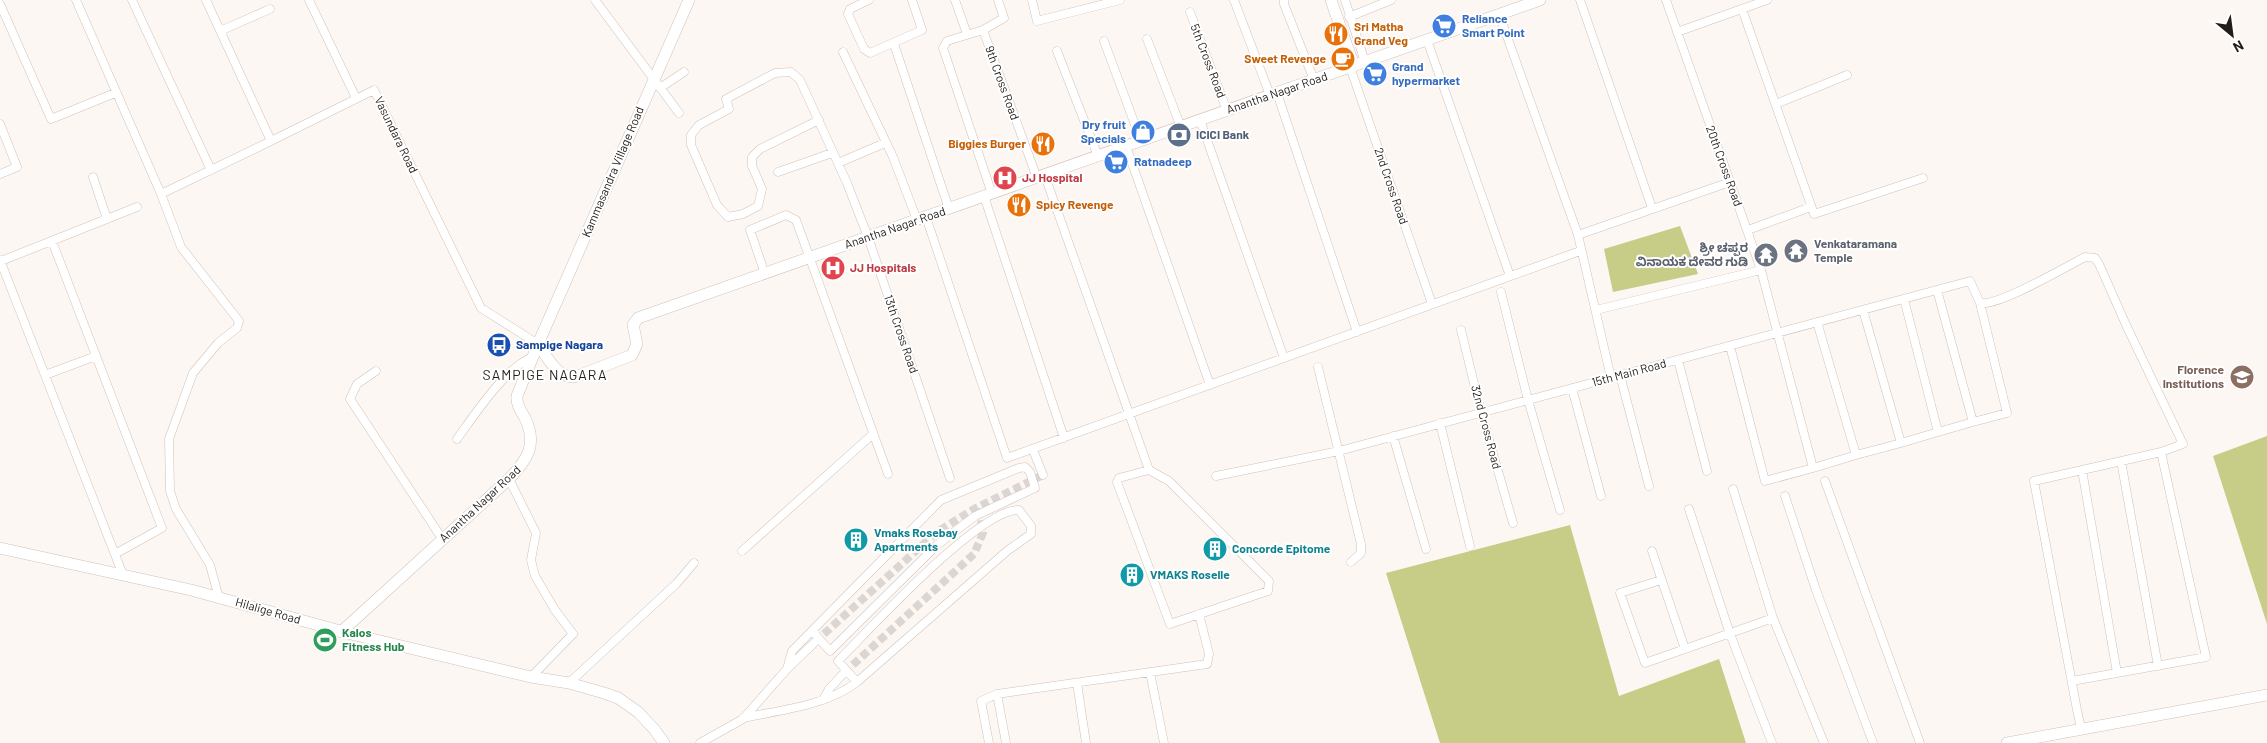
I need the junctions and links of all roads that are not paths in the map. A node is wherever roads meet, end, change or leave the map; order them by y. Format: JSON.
{"nodes":[{"id":1,"x":76,"y":0,"type":"edge"},
{"id":2,"x":132,"y":0,"type":"edge"},
{"id":3,"x":206,"y":0,"type":"edge"},
{"id":4,"x":309,"y":0,"type":"edge"},
{"id":5,"x":595,"y":0,"type":"edge"},
{"id":6,"x":689,"y":0,"type":"edge"},
{"id":7,"x":869,"y":0,"type":"edge"},
{"id":8,"x":912,"y":0,"type":"edge"},
{"id":9,"x":955,"y":0,"type":"edge"},
{"id":10,"x":998,"y":0,"type":"edge"},
{"id":11,"x":1032,"y":0,"type":"edge"},
{"id":12,"x":1120,"y":0,"type":"edge"},
{"id":13,"x":1234,"y":0,"type":"edge"},
{"id":14,"x":1344,"y":0,"type":"edge"},
{"id":15,"x":1391,"y":0,"type":"edge"},
{"id":16,"x":1540,"y":0,"type":"edge"},
{"id":17,"x":1580,"y":0,"type":"edge"},
{"id":18,"x":1666,"y":0,"type":"edge"},
{"id":19,"x":1767,"y":0,"type":"edge"},
{"id":20,"x":1334,"y":1,"type":"edge"},
{"id":21,"x":1284,"y":2,"type":"edge"},
{"id":22,"x":0,"y":4,"type":"edge"},
{"id":23,"x":270,"y":8,"type":"dead end"},
{"id":24,"x":1742,"y":9,"type":"junction"},
{"id":25,"x":1190,"y":12,"type":"dead end"},
{"id":26,"x":1499,"y":14,"type":"junction"},
{"id":27,"x":1349,"y":17,"type":"junction"},
{"id":28,"x":983,"y":30,"type":"junction"},
{"id":29,"x":220,"y":31,"type":"junction"},
{"id":30,"x":1677,"y":32,"type":"junction"},
{"id":31,"x":967,"y":34,"type":"junction"},
{"id":32,"x":1147,"y":39,"type":"dead end"},
{"id":33,"x":1426,"y":40,"type":"junction"},
{"id":34,"x":1104,"y":41,"type":"dead end"},
{"id":35,"x":894,"y":44,"type":"junction"},
{"id":36,"x":1057,"y":51,"type":"dead end"},
{"id":37,"x":843,"y":52,"type":"dead end"},
{"id":38,"x":1356,"y":65,"type":"junction"},
{"id":39,"x":684,"y":72,"type":"dead end"},
{"id":40,"x":1847,"y":75,"type":"dead end"},
{"id":41,"x":653,"y":78,"type":"junction"},
{"id":42,"x":1314,"y":80,"type":"junction"},
{"id":43,"x":660,"y":88,"type":"junction"},
{"id":44,"x":116,"y":93,"type":"junction"},
{"id":45,"x":1274,"y":94,"type":"junction"},
{"id":46,"x":356,"y":98,"type":"junction"},
{"id":47,"x":1776,"y":104,"type":"junction"},
{"id":48,"x":1227,"y":110,"type":"junction"},
{"id":49,"x":679,"y":113,"type":"dead end"},
{"id":50,"x":819,"y":120,"type":"junction"},
{"id":51,"x":1200,"y":120,"type":"junction"},
{"id":52,"x":0,"y":124,"type":"edge"},
{"id":53,"x":1181,"y":127,"type":"junction"},
{"id":54,"x":271,"y":141,"type":"junction"},
{"id":55,"x":1141,"y":141,"type":"junction"},
{"id":56,"x":886,"y":143,"type":"junction"},
{"id":57,"x":1126,"y":146,"type":"junction"},
{"id":58,"x":832,"y":153,"type":"junction"},
{"id":59,"x":1098,"y":156,"type":"junction"},
{"id":60,"x":838,"y":164,"type":"junction"},
{"id":61,"x":211,"y":170,"type":"junction"},
{"id":62,"x":778,"y":172,"type":"dead end"},
{"id":63,"x":0,"y":174,"type":"edge"},
{"id":64,"x":93,"y":177,"type":"dead end"},
{"id":65,"x":1041,"y":177,"type":"junction"},
{"id":66,"x":1923,"y":178,"type":"dead end"},
{"id":67,"x":1730,"y":182,"type":"junction"},
{"id":68,"x":161,"y":194,"type":"junction"},
{"id":69,"x":988,"y":195,"type":"junction"},
{"id":70,"x":136,"y":207,"type":"dead end"},
{"id":71,"x":1652,"y":208,"type":"junction"},
{"id":72,"x":1808,"y":208,"type":"dead end"},
{"id":73,"x":949,"y":209,"type":"junction"},
{"id":74,"x":107,"y":218,"type":"junction"},
{"id":75,"x":922,"y":218,"type":"junction"},
{"id":76,"x":1748,"y":230,"type":"junction"},
{"id":77,"x":1578,"y":235,"type":"junction"},
{"id":78,"x":868,"y":237,"type":"junction"},
{"id":79,"x":52,"y":241,"type":"junction"},
{"id":80,"x":1580,"y":251,"type":"junction"},
{"id":81,"x":809,"y":258,"type":"junction"},
{"id":82,"x":0,"y":261,"type":"edge"},
{"id":83,"x":1761,"y":270,"type":"junction"},
{"id":84,"x":765,"y":274,"type":"junction"},
{"id":85,"x":1510,"y":276,"type":"junction"},
{"id":86,"x":1937,"y":290,"type":"junction"},
{"id":87,"x":1501,"y":292,"type":"dead end"},
{"id":88,"x":1904,"y":299,"type":"junction"},
{"id":89,"x":1980,"y":303,"type":"junction"},
{"id":90,"x":1432,"y":304,"type":"junction"},
{"id":91,"x":1596,"y":310,"type":"junction"},
{"id":92,"x":1863,"y":310,"type":"junction"},
{"id":93,"x":1817,"y":322,"type":"junction"},
{"id":94,"x":1461,"y":330,"type":"dead end"},
{"id":95,"x":1357,"y":332,"type":"junction"},
{"id":96,"x":1778,"y":333,"type":"junction"},
{"id":97,"x":538,"y":344,"type":"junction"},
{"id":98,"x":1730,"y":346,"type":"junction"},
{"id":99,"x":96,"y":356,"type":"junction"},
{"id":100,"x":531,"y":358,"type":"junction"},
{"id":101,"x":1284,"y":358,"type":"junction"},
{"id":102,"x":1678,"y":360,"type":"junction"},
{"id":103,"x":1318,"y":367,"type":"dead end"},
{"id":104,"x":376,"y":371,"type":"dead end"},
{"id":105,"x":45,"y":375,"type":"junction"},
{"id":106,"x":1620,"y":375,"type":"junction"},
{"id":107,"x":1611,"y":378,"type":"junction"},
{"id":108,"x":1210,"y":385,"type":"junction"},
{"id":109,"x":1572,"y":388,"type":"junction"},
{"id":110,"x":1528,"y":400,"type":"junction"},
{"id":111,"x":1481,"y":412,"type":"junction"},
{"id":112,"x":1128,"y":414,"type":"junction"},
{"id":113,"x":1973,"y":422,"type":"junction"},
{"id":114,"x":1440,"y":423,"type":"junction"},
{"id":115,"x":1938,"y":432,"type":"junction"},
{"id":116,"x":873,"y":434,"type":"junction"},
{"id":117,"x":1394,"y":436,"type":"junction"},
{"id":118,"x":1064,"y":438,"type":"junction"},
{"id":119,"x":457,"y":439,"type":"dead end"},
{"id":120,"x":1901,"y":443,"type":"junction"},
{"id":121,"x":1033,"y":450,"type":"junction"},
{"id":122,"x":1339,"y":451,"type":"junction"},
{"id":123,"x":2161,"y":452,"type":"junction"},
{"id":124,"x":1856,"y":455,"type":"junction"},
{"id":125,"x":2121,"y":461,"type":"junction"},
{"id":126,"x":1813,"y":468,"type":"junction"},
{"id":127,"x":1148,"y":470,"type":"junction"},
{"id":128,"x":2082,"y":470,"type":"junction"},
{"id":129,"x":1707,"y":471,"type":"dead end"},
{"id":130,"x":888,"y":474,"type":"dead end"},
{"id":131,"x":1043,"y":475,"type":"dead end"},
{"id":132,"x":1216,"y":476,"type":"dead end"},
{"id":133,"x":950,"y":478,"type":"dead end"},
{"id":134,"x":509,"y":479,"type":"junction"},
{"id":135,"x":1825,"y":481,"type":"dead end"},
{"id":136,"x":1650,"y":486,"type":"dead end"},
{"id":137,"x":1733,"y":489,"type":"dead end"},
{"id":138,"x":1601,"y":496,"type":"dead end"},
{"id":139,"x":1785,"y":496,"type":"dead end"},
{"id":140,"x":993,"y":509,"type":"junction"},
{"id":141,"x":1688,"y":509,"type":"dead end"},
{"id":142,"x":1560,"y":510,"type":"dead end"},
{"id":143,"x":997,"y":518,"type":"junction"},
{"id":144,"x":1513,"y":522,"type":"dead end"},
{"id":145,"x":443,"y":540,"type":"junction"},
{"id":146,"x":1470,"y":546,"type":"dead end"},
{"id":147,"x":0,"y":548,"type":"edge"},
{"id":148,"x":1426,"y":548,"type":"dead end"},
{"id":149,"x":742,"y":551,"type":"dead end"},
{"id":150,"x":1652,"y":551,"type":"dead end"},
{"id":151,"x":115,"y":554,"type":"junction"},
{"id":152,"x":1351,"y":562,"type":"dead end"},
{"id":153,"x":694,"y":563,"type":"dead end"},
{"id":154,"x":123,"y":575,"type":"junction"},
{"id":155,"x":1661,"y":580,"type":"junction"},
{"id":156,"x":219,"y":598,"type":"junction"},
{"id":157,"x":1199,"y":614,"type":"junction"},
{"id":158,"x":1774,"y":618,"type":"junction"},
{"id":159,"x":812,"y":631,"type":"junction"},
{"id":160,"x":341,"y":632,"type":"junction"},
{"id":161,"x":1730,"y":634,"type":"junction"},
{"id":162,"x":814,"y":643,"type":"tunnel mouth"},
{"id":163,"x":1685,"y":649,"type":"junction"},
{"id":164,"x":2158,"y":666,"type":"junction"},
{"id":165,"x":787,"y":669,"type":"junction"},
{"id":166,"x":1150,"y":672,"type":"junction"},
{"id":167,"x":844,"y":673,"type":"tunnel mouth"},
{"id":168,"x":2117,"y":673,"type":"junction"},
{"id":169,"x":531,"y":678,"type":"junction"},
{"id":170,"x":2072,"y":681,"type":"junction"},
{"id":171,"x":857,"y":682,"type":"junction"},
{"id":172,"x":569,"y":683,"type":"junction"},
{"id":173,"x":1077,"y":683,"type":"junction"},
{"id":174,"x":997,"y":694,"type":"junction"},
{"id":175,"x":2267,"y":695,"type":"edge"},
{"id":176,"x":823,"y":700,"type":"junction"},
{"id":177,"x":743,"y":719,"type":"junction"},
{"id":178,"x":2081,"y":728,"type":"junction"},
{"id":179,"x":664,"y":743,"type":"edge"},
{"id":180,"x":700,"y":743,"type":"edge"},
{"id":181,"x":989,"y":743,"type":"edge"},
{"id":182,"x":1006,"y":743,"type":"edge"},
{"id":183,"x":1086,"y":743,"type":"edge"},
{"id":184,"x":1164,"y":743,"type":"edge"},
{"id":185,"x":1772,"y":743,"type":"edge"},
{"id":186,"x":1824,"y":743,"type":"edge"},
{"id":187,"x":1873,"y":743,"type":"edge"},
{"id":188,"x":1920,"y":743,"type":"edge"},
{"id":189,"x":2007,"y":743,"type":"edge"}],
"edges":[{"from":1,"to":44,"type":"street"},
{"from":2,"to":61,"type":"street"},
{"from":3,"to":29,"type":"street"},
{"from":4,"to":46,"type":"street"},
{"from":5,"to":41,"type":"street"},
{"from":6,"to":41,"type":"street","name":"Kammasandra Village Road"},
{"from":7,"to":35,"type":"street"},
{"from":8,"to":35,"type":"street"},
{"from":9,"to":31,"type":"street"},
{"from":10,"to":28,"type":"street","name":"9th Cross Road"},
{"from":11,"to":12,"type":"street"},
{"from":13,"to":45,"type":"street"},
{"from":14,"to":27,"type":"street","name":"2nd Cross Road"},
{"from":15,"to":27,"type":"street"},
{"from":16,"to":26,"type":"street","name":"Anantha Nagar Road"},
{"from":17,"to":71,"type":"street"},
{"from":18,"to":30,"type":"street","name":"20th Cross Road"},
{"from":19,"to":24,"type":"street"},
{"from":20,"to":38,"type":"street"},
{"from":21,"to":42,"type":"street"},
{"from":22,"to":44,"type":"street"},
{"from":23,"to":29,"type":"street"},
{"from":24,"to":30,"type":"street"},
{"from":24,"to":47,"type":"street"},
{"from":25,"to":48,"type":"street","name":"5th Cross Road"},
{"from":26,"to":33,"type":"street","name":"Anantha Nagar Road"},
{"from":26,"to":77,"type":"street"},
{"from":27,"to":38,"type":"street","name":"2nd Cross Road"},
{"from":28,"to":31,"type":"street"},
{"from":28,"to":65,"type":"street","name":"9th Cross Road"},
{"from":29,"to":54,"type":"street"},
{"from":30,"to":67,"type":"street","name":"20th Cross Road"},
{"from":31,"to":69,"type":"street"},
{"from":32,"to":53,"type":"street"},
{"from":33,"to":38,"type":"street","name":"Anantha Nagar Road"},
{"from":33,"to":85,"type":"street"},
{"from":34,"to":55,"type":"street"},
{"from":35,"to":73,"type":"street"},
{"from":36,"to":59,"type":"street"},
{"from":37,"to":56,"type":"street"},
{"from":38,"to":42,"type":"street","name":"Anantha Nagar Road"},
{"from":38,"to":90,"type":"street","name":"2nd Cross Road"},
{"from":39,"to":43,"type":"street"},
{"from":40,"to":47,"type":"street"},
{"from":41,"to":43,"type":"street"},
{"from":41,"to":97,"type":"street","name":"Kammasandra Village Road"},
{"from":42,"to":45,"type":"street","name":"Anantha Nagar Road"},
{"from":43,"to":49,"type":"street"},
{"from":44,"to":68,"type":"street"},
{"from":45,"to":48,"type":"street","name":"Anantha Nagar Road"},
{"from":45,"to":95,"type":"street"},
{"from":46,"to":54,"type":"street","name":"Vasundara Road"},
{"from":46,"to":97,"type":"street","name":"Vasundara Road"},
{"from":47,"to":66,"type":"street"},
{"from":48,"to":51,"type":"street","name":"Anantha Nagar Road"},
{"from":50,"to":50,"type":"street","name":"13th Cross Road"},
{"from":50,"to":58,"type":"street","name":"13th Cross Road"},
{"from":51,"to":53,"type":"street","name":"Anantha Nagar Road"},
{"from":51,"to":101,"type":"street"},
{"from":52,"to":63,"type":"street"},
{"from":53,"to":55,"type":"street","name":"Anantha Nagar Road"},
{"from":54,"to":61,"type":"street","name":"Vasundara Road"},
{"from":55,"to":57,"type":"street","name":"Anantha Nagar Road"},
{"from":56,"to":60,"type":"street"},
{"from":56,"to":75,"type":"street"},
{"from":57,"to":59,"type":"street","name":"Anantha Nagar Road"},
{"from":57,"to":108,"type":"street"},
{"from":58,"to":60,"type":"street","name":"13th Cross Road"},
{"from":58,"to":62,"type":"street"},
{"from":59,"to":65,"type":"street","name":"Anantha Nagar Road"},
{"from":60,"to":78,"type":"street","name":"13th Cross Road"},
{"from":61,"to":68,"type":"street","name":"Vasundara Road"},
{"from":64,"to":74,"type":"street"},
{"from":65,"to":69,"type":"street","name":"Anantha Nagar Road"},
{"from":65,"to":112,"type":"street","name":"9th Cross Road"},
{"from":67,"to":71,"type":"street"},
{"from":67,"to":76,"type":"street","name":"20th Cross Road"},
{"from":68,"to":156,"type":"street"},
{"from":69,"to":73,"type":"street","name":"Anantha Nagar Road"},
{"from":69,"to":118,"type":"street"},
{"from":70,"to":74,"type":"street"},
{"from":71,"to":77,"type":"street"},
{"from":72,"to":76,"type":"street"},
{"from":73,"to":75,"type":"street","name":"Anantha Nagar Road"},
{"from":74,"to":79,"type":"street"},
{"from":75,"to":78,"type":"street","name":"Anantha Nagar Road"},
{"from":75,"to":121,"type":"street"},
{"from":76,"to":83,"type":"street","name":"20th Cross Road"},
{"from":77,"to":80,"type":"street"},
{"from":78,"to":81,"type":"street","name":"Anantha Nagar Road"},
{"from":78,"to":133,"type":"street","name":"13th Cross Road"},
{"from":79,"to":82,"type":"street"},
{"from":79,"to":99,"type":"street"},
{"from":80,"to":85,"type":"street"},
{"from":80,"to":91,"type":"street"},
{"from":81,"to":84,"type":"street","name":"Anantha Nagar Road"},
{"from":81,"to":84,"type":"street"},
{"from":81,"to":116,"type":"street"},
{"from":82,"to":105,"type":"street"},
{"from":83,"to":91,"type":"street"},
{"from":83,"to":96,"type":"street","name":"20th Cross Road"},
{"from":84,"to":97,"type":"street","name":"Anantha Nagar Road"},
{"from":85,"to":90,"type":"street"},
{"from":86,"to":88,"type":"street","name":"15th Main Road"},
{"from":86,"to":89,"type":"street","name":"15th Main Road"},
{"from":86,"to":113,"type":"street"},
{"from":87,"to":110,"type":"street"},
{"from":88,"to":92,"type":"street","name":"15th Main Road"},
{"from":88,"to":115,"type":"street"},
{"from":89,"to":113,"type":"street"},
{"from":89,"to":123,"type":"street"},
{"from":90,"to":95,"type":"street"},
{"from":91,"to":107,"type":"street"},
{"from":92,"to":93,"type":"street","name":"15th Main Road"},
{"from":92,"to":120,"type":"street"},
{"from":93,"to":96,"type":"street","name":"15th Main Road"},
{"from":93,"to":124,"type":"street"},
{"from":94,"to":111,"type":"street","name":"32nd Cross Road"},
{"from":95,"to":101,"type":"street"},
{"from":96,"to":98,"type":"street","name":"15th Main Road"},
{"from":96,"to":126,"type":"street","name":"20th Cross Road"},
{"from":97,"to":100,"type":"street","name":"Anantha Nagar Road"},
{"from":98,"to":102,"type":"street","name":"15th Main Road"},
{"from":98,"to":126,"type":"street"},
{"from":99,"to":105,"type":"street"},
{"from":99,"to":151,"type":"street"},
{"from":100,"to":119,"type":"street"},
{"from":100,"to":134,"type":"street","name":"Anantha Nagar Road"},
{"from":101,"to":108,"type":"street"},
{"from":102,"to":106,"type":"street","name":"15th Main Road"},
{"from":102,"to":129,"type":"street"},
{"from":103,"to":122,"type":"street"},
{"from":104,"to":145,"type":"street"},
{"from":105,"to":151,"type":"street"},
{"from":106,"to":107,"type":"street","name":"15th Main Road"},
{"from":106,"to":136,"type":"street"},
{"from":107,"to":109,"type":"street","name":"15th Main Road"},
{"from":108,"to":112,"type":"street"},
{"from":109,"to":110,"type":"street","name":"15th Main Road"},
{"from":109,"to":138,"type":"street"},
{"from":110,"to":111,"type":"street","name":"15th Main Road"},
{"from":110,"to":142,"type":"street"},
{"from":111,"to":114,"type":"street","name":"15th Main Road"},
{"from":111,"to":144,"type":"street","name":"32nd Cross Road"},
{"from":112,"to":118,"type":"street"},
{"from":112,"to":127,"type":"street","name":"9th Cross Road"},
{"from":113,"to":115,"type":"street"},
{"from":114,"to":117,"type":"street","name":"15th Main Road"},
{"from":114,"to":146,"type":"street"},
{"from":115,"to":120,"type":"street"},
{"from":116,"to":130,"type":"street"},
{"from":116,"to":149,"type":"street"},
{"from":117,"to":122,"type":"street","name":"15th Main Road"},
{"from":117,"to":148,"type":"street"},
{"from":118,"to":121,"type":"street"},
{"from":120,"to":124,"type":"street"},
{"from":121,"to":131,"type":"street"},
{"from":122,"to":132,"type":"street","name":"15th Main Road"},
{"from":122,"to":152,"type":"street"},
{"from":123,"to":125,"type":"street"},
{"from":123,"to":164,"type":"street"},
{"from":124,"to":126,"type":"street"},
{"from":125,"to":128,"type":"street"},
{"from":125,"to":164,"type":"street"},
{"from":127,"to":157,"type":"street"},
{"from":127,"to":157,"type":"street"},
{"from":128,"to":168,"type":"street"},
{"from":128,"to":170,"type":"street"},
{"from":134,"to":145,"type":"street","name":"Anantha Nagar Road"},
{"from":134,"to":169,"type":"street"},
{"from":135,"to":188,"type":"street"},
{"from":137,"to":158,"type":"street"},
{"from":139,"to":187,"type":"street"},
{"from":140,"to":143,"type":"street"},
{"from":140,"to":159,"type":"street"},
{"from":140,"to":159,"type":"street"},
{"from":141,"to":161,"type":"street"},
{"from":143,"to":171,"type":"street"},
{"from":143,"to":171,"type":"street"},
{"from":145,"to":160,"type":"street","name":"Anantha Nagar Road"},
{"from":147,"to":154,"type":"street","name":"Hilalige Road"},
{"from":150,"to":155,"type":"street"},
{"from":151,"to":154,"type":"street"},
{"from":153,"to":172,"type":"street"},
{"from":154,"to":156,"type":"street","name":"Hilalige Road"},
{"from":155,"to":163,"type":"street"},
{"from":155,"to":163,"type":"street"},
{"from":156,"to":160,"type":"street","name":"Hilalige Road"},
{"from":157,"to":166,"type":"street"},
{"from":158,"to":161,"type":"street"},
{"from":158,"to":186,"type":"street"},
{"from":159,"to":165,"type":"street"},
{"from":160,"to":169,"type":"street","name":"Hilalige Road"},
{"from":161,"to":163,"type":"street"},
{"from":161,"to":185,"type":"street"},
{"from":162,"to":165,"type":"street"},
{"from":164,"to":168,"type":"street"},
{"from":165,"to":177,"type":"street"},
{"from":166,"to":173,"type":"street"},
{"from":166,"to":184,"type":"street"},
{"from":167,"to":176,"type":"street"},
{"from":168,"to":170,"type":"street"},
{"from":169,"to":172,"type":"street","name":"Hilalige Road"},
{"from":170,"to":178,"type":"street"},
{"from":171,"to":176,"type":"street"},
{"from":172,"to":179,"type":"street","name":"Hilalige Road"},
{"from":173,"to":174,"type":"street"},
{"from":173,"to":183,"type":"street"},
{"from":174,"to":181,"type":"street"},
{"from":174,"to":182,"type":"street"},
{"from":175,"to":178,"type":"street"},
{"from":176,"to":177,"type":"street"},
{"from":177,"to":180,"type":"street"},
{"from":178,"to":189,"type":"street"}]}
